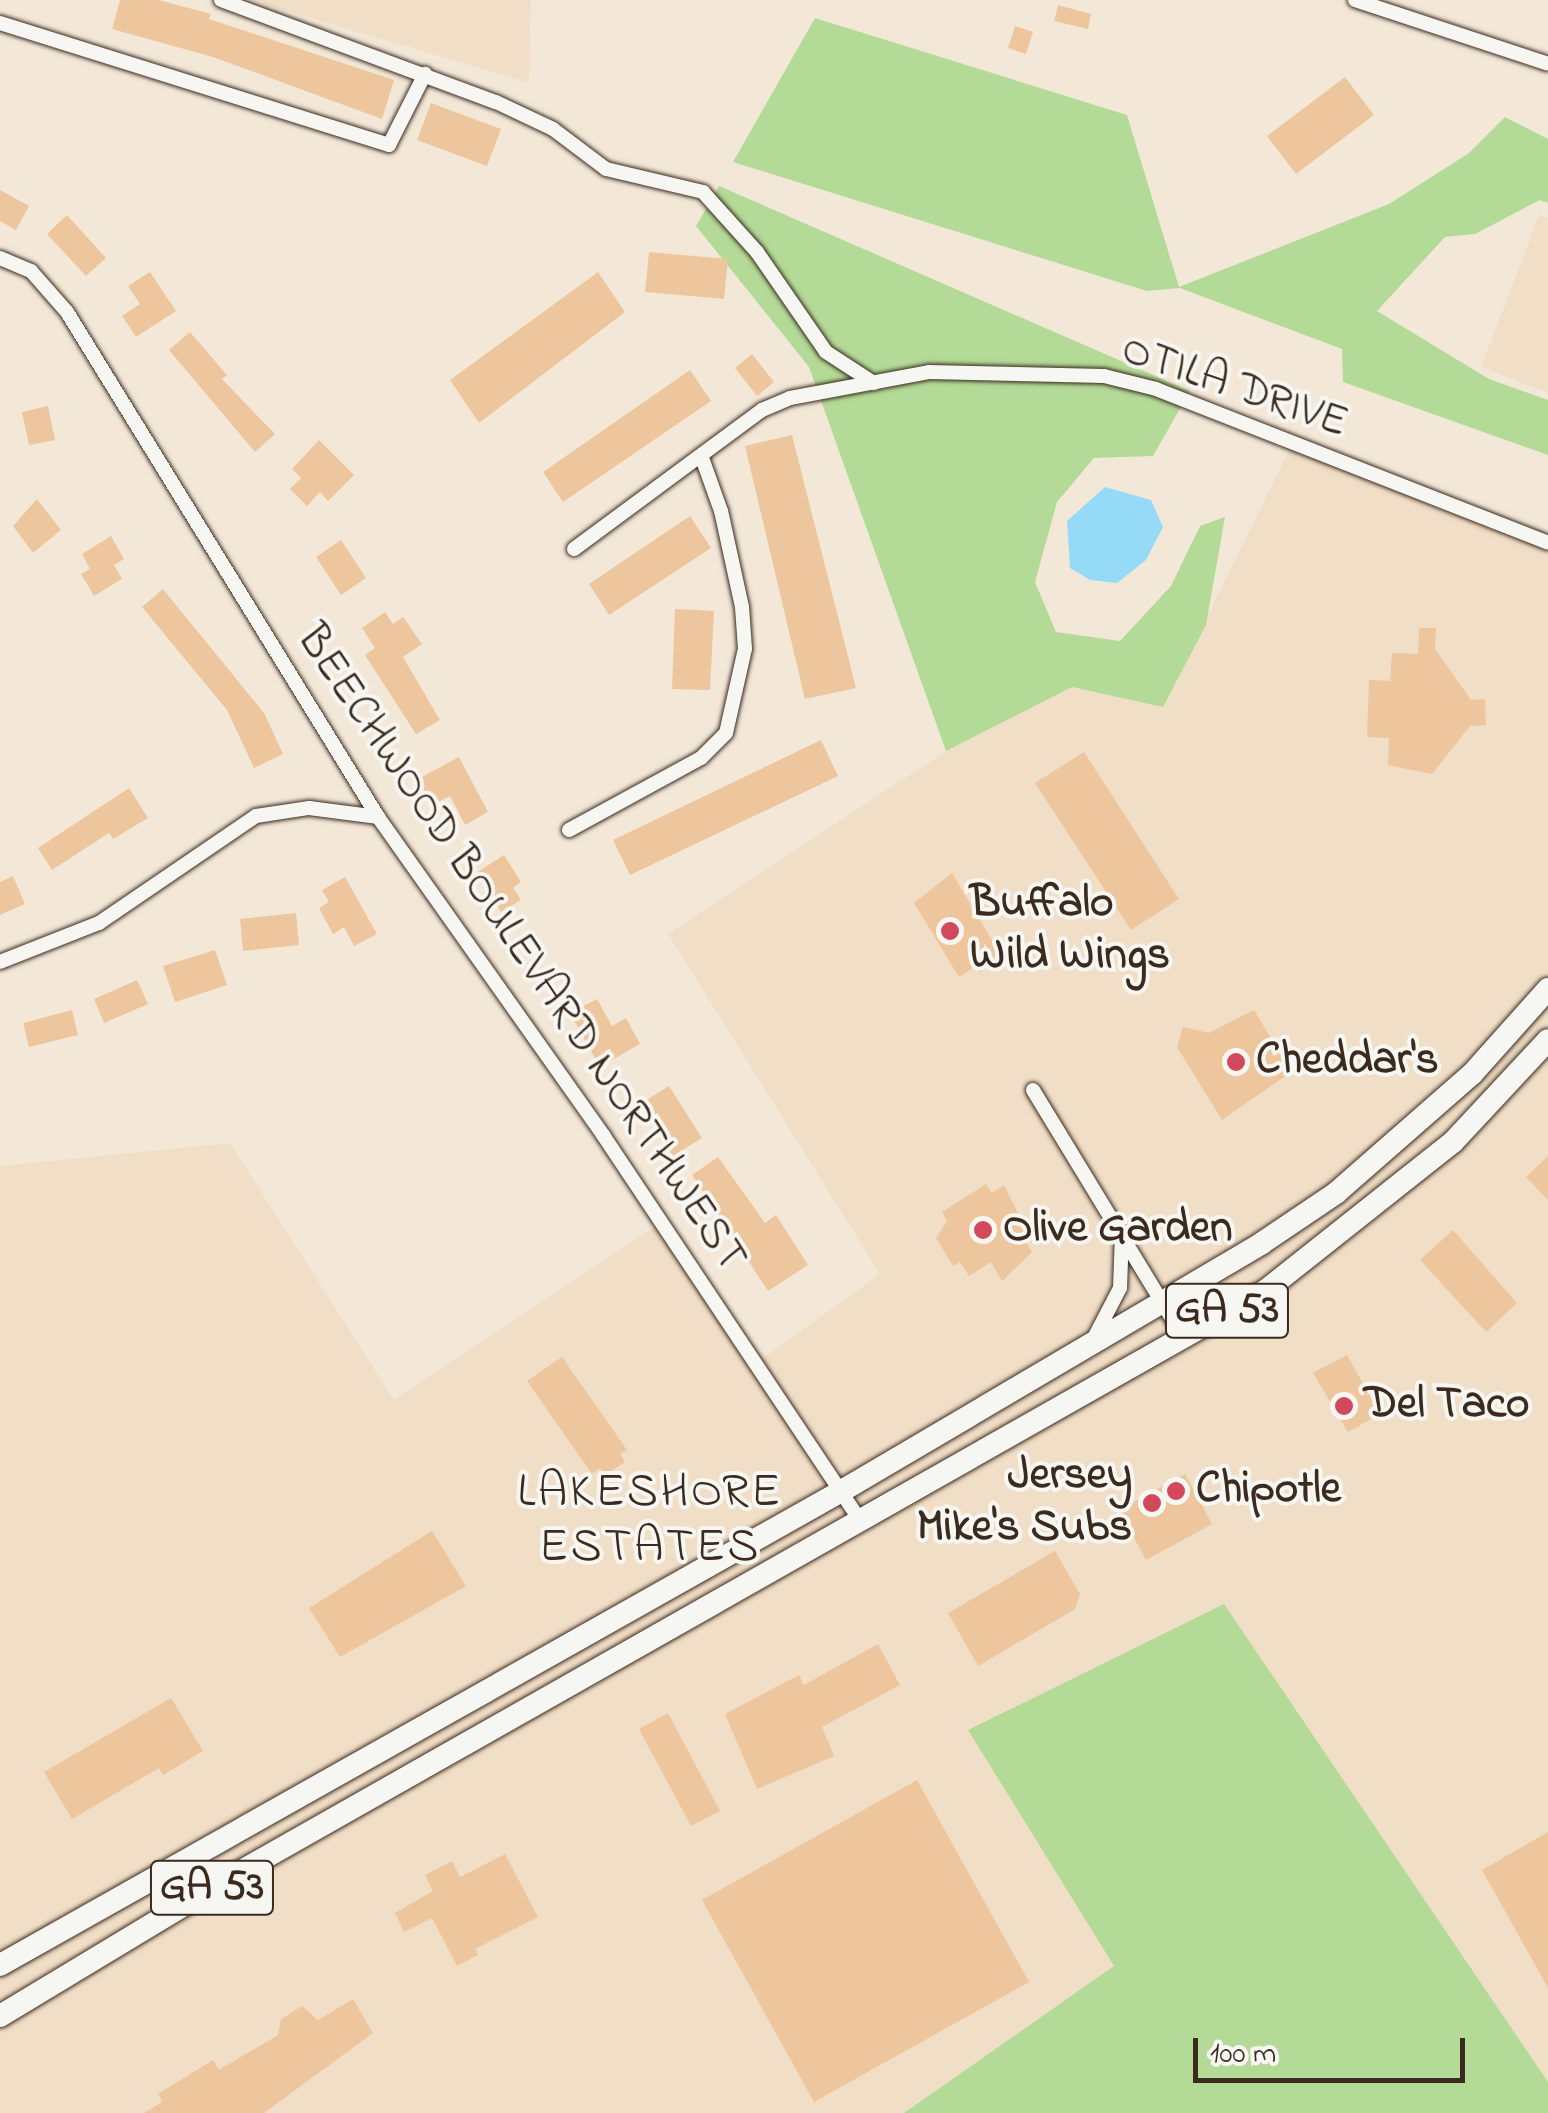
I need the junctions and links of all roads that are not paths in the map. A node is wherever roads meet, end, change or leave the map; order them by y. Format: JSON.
{"nodes":[{"id":1,"x":220,"y":0,"type":"edge"},
{"id":2,"x":1355,"y":0,"type":"edge"},
{"id":3,"x":0,"y":23,"type":"edge"},
{"id":4,"x":1548,"y":64,"type":"edge"},
{"id":5,"x":425,"y":74,"type":"junction"},
{"id":6,"x":0,"y":258,"type":"edge"},
{"id":7,"x":874,"y":384,"type":"junction"},
{"id":8,"x":700,"y":455,"type":"junction"},
{"id":9,"x":1548,"y":543,"type":"edge"},
{"id":10,"x":574,"y":548,"type":"dead end"},
{"id":11,"x":378,"y":818,"type":"junction"},
{"id":12,"x":569,"y":830,"type":"dead end"},
{"id":13,"x":0,"y":962,"type":"edge"},
{"id":14,"x":1548,"y":989,"type":"edge"},
{"id":15,"x":1548,"y":1040,"type":"edge"},
{"id":16,"x":1033,"y":1090,"type":"dead end"},
{"id":17,"x":1122,"y":1232,"type":"junction"},
{"id":18,"x":1165,"y":1300,"type":"junction"},
{"id":19,"x":1182,"y":1335,"type":"junction"},
{"id":20,"x":1088,"y":1348,"type":"junction"},
{"id":21,"x":845,"y":1489,"type":"junction"},
{"id":22,"x":859,"y":1519,"type":"junction"},
{"id":23,"x":513,"y":1676,"type":"junction"},
{"id":24,"x":533,"y":1708,"type":"junction"},
{"id":25,"x":0,"y":1966,"type":"edge"},
{"id":26,"x":0,"y":2016,"type":"edge"}],
"edges":[{"from":1,"to":5,"type":"street"},
{"from":2,"to":4,"type":"street"},
{"from":3,"to":5,"type":"street"},
{"from":5,"to":7,"type":"street"},
{"from":6,"to":11,"type":"street","name":"BEECHWOOD BOULEVARD NORTHWEST"},
{"from":7,"to":8,"type":"street","name":"OTILA DRIVE"},
{"from":7,"to":9,"type":"street","name":"OTILA DRIVE"},
{"from":8,"to":10,"type":"street","name":"OTILA DRIVE"},
{"from":8,"to":12,"type":"street"},
{"from":11,"to":13,"type":"street"},
{"from":11,"to":21,"type":"street","name":"BEECHWOOD BOULEVARD NORTHWEST"},
{"from":14,"to":18,"type":"main road","number":"GA 53"},
{"from":15,"to":19,"type":"main road","number":"GA 53"},
{"from":16,"to":17,"type":"street"},
{"from":17,"to":18,"type":"street"},
{"from":17,"to":20,"type":"street"},
{"from":18,"to":19,"type":"street"},
{"from":18,"to":20,"type":"main road","number":"GA 53"},
{"from":19,"to":22,"type":"main road","number":"GA 53"},
{"from":20,"to":21,"type":"main road","number":"GA 53"},
{"from":21,"to":22,"type":"street","name":"BEECHWOOD BOULEVARD NORTHWEST"},
{"from":21,"to":23,"type":"main road","number":"GA 53"},
{"from":22,"to":24,"type":"main road","number":"GA 53"},
{"from":23,"to":24,"type":"main road"},
{"from":23,"to":25,"type":"main road","number":"GA 53"},
{"from":24,"to":26,"type":"main road","number":"GA 53"}]}
